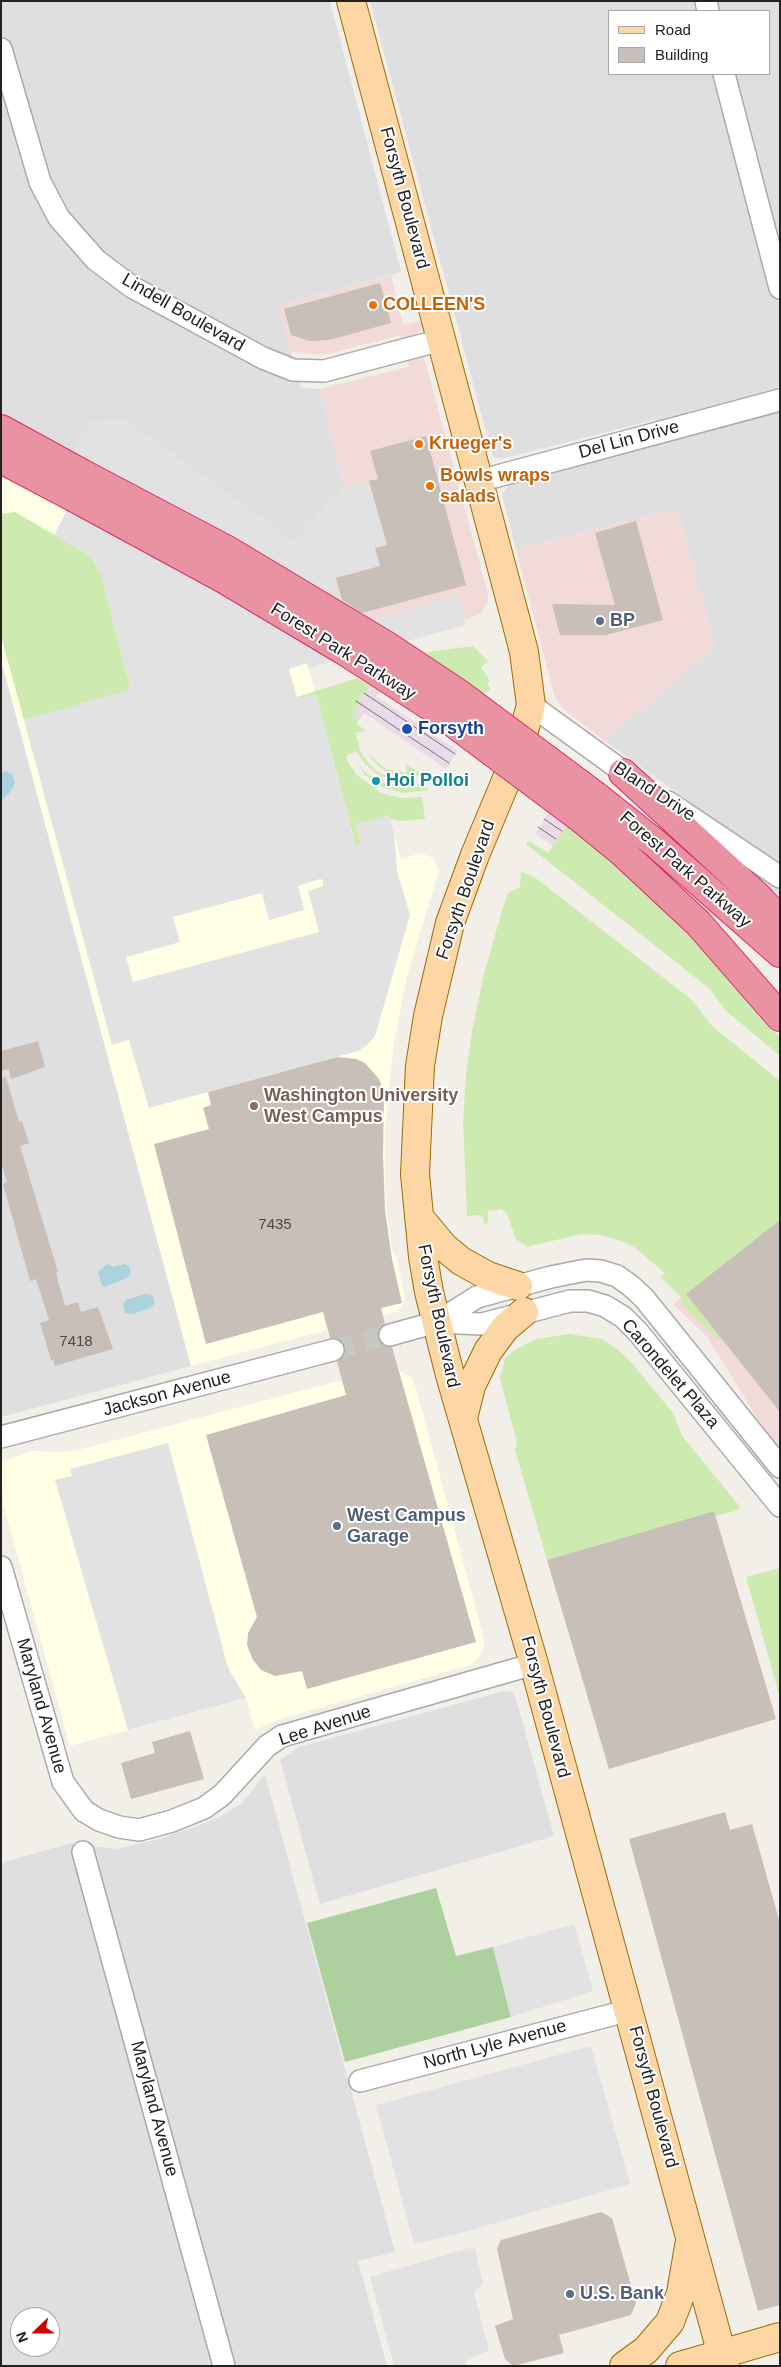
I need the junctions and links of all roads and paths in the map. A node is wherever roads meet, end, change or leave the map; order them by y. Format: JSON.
{"nodes":[{"id":1,"x":351,"y":1,"type":"edge"},
{"id":2,"x":1,"y":50,"type":"edge"},
{"id":3,"x":724,"y":75,"type":"edge"},
{"id":4,"x":780,"y":288,"type":"edge"},
{"id":5,"x":441,"y":340,"type":"junction"},
{"id":6,"x":780,"y":400,"type":"edge"},
{"id":7,"x":1,"y":429,"type":"edge"},
{"id":8,"x":1,"y":459,"type":"edge"},
{"id":9,"x":479,"y":480,"type":"junction"},
{"id":10,"x":79,"y":486,"type":"junction"},
{"id":11,"x":531,"y":705,"type":"junction"},
{"id":12,"x":623,"y":773,"type":"junction"},
{"id":13,"x":780,"y":877,"type":"edge"},
{"id":14,"x":780,"y":920,"type":"edge"},
{"id":15,"x":780,"y":953,"type":"edge"},
{"id":16,"x":780,"y":1017,"type":"edge"},
{"id":17,"x":419,"y":1217,"type":"junction"},
{"id":18,"x":518,"y":1286,"type":"junction"},
{"id":19,"x":524,"y":1312,"type":"junction"},
{"id":20,"x":436,"y":1322,"type":"junction"},
{"id":21,"x":390,"y":1335,"type":"tunnel mouth"},
{"id":22,"x":333,"y":1350,"type":"tunnel mouth"},
{"id":23,"x":463,"y":1420,"type":"junction"},
{"id":24,"x":1,"y":1437,"type":"edge"},
{"id":25,"x":780,"y":1467,"type":"edge"},
{"id":26,"x":780,"y":1506,"type":"edge"},
{"id":27,"x":1,"y":1567,"type":"edge"},
{"id":28,"x":534,"y":1664,"type":"junction"},
{"id":29,"x":84,"y":1811,"type":"joint"},
{"id":30,"x":83,"y":1852,"type":"dead end"},
{"id":31,"x":630,"y":2010,"type":"junction"},
{"id":32,"x":360,"y":2081,"type":"dead end"},
{"id":33,"x":690,"y":2238,"type":"junction"},
{"id":34,"x":780,"y":2337,"type":"edge"},
{"id":35,"x":724,"y":2360,"type":"edge"},
{"id":36,"x":224,"y":2366,"type":"edge"},
{"id":37,"x":624,"y":2366,"type":"edge"},
{"id":38,"x":680,"y":2366,"type":"edge"}],
"edges":[{"from":1,"to":5,"type":"main road","name":"Forsyth Boulevard"},
{"from":2,"to":5,"type":"street","name":"Lindell Boulevard"},
{"from":3,"to":4,"type":"street"},
{"from":5,"to":9,"type":"main road","name":"Forsyth Boulevard"},
{"from":6,"to":9,"type":"street","name":"Del Lin Drive"},
{"from":7,"to":10,"type":"highway","name":"Forest Park Parkway"},
{"from":8,"to":10,"type":"highway","name":"Forest Park Parkway"},
{"from":9,"to":11,"type":"main road","name":"Forsyth Boulevard"},
{"from":10,"to":15,"type":"highway","name":"Forest Park Parkway","bridge":true},
{"from":10,"to":16,"type":"highway","name":"Forest Park Parkway","bridge":true},
{"from":11,"to":12,"type":"street","name":"Bland Drive"},
{"from":11,"to":17,"type":"main road","name":"Forsyth Boulevard"},
{"from":12,"to":13,"type":"street","name":"Bland Drive"},
{"from":12,"to":14,"type":"highway"},
{"from":17,"to":18,"type":"main road"},
{"from":17,"to":20,"type":"main road","name":"Forsyth Boulevard"},
{"from":18,"to":20,"type":"street","name":"Carondelet Plaza"},
{"from":18,"to":25,"type":"street","name":"Carondelet Plaza"},
{"from":19,"to":20,"type":"street","name":"Carondelet Plaza"},
{"from":19,"to":23,"type":"main road"},
{"from":19,"to":26,"type":"street","name":"Carondelet Plaza"},
{"from":20,"to":21,"type":"street"},
{"from":20,"to":23,"type":"main road","name":"Forsyth Boulevard"},
{"from":22,"to":24,"type":"street","name":"Jackson Avenue"},
{"from":23,"to":28,"type":"main road","name":"Forsyth Boulevard"},
{"from":27,"to":29,"type":"street","name":"Maryland Avenue"},
{"from":28,"to":29,"type":"street","name":"Lee Avenue"},
{"from":28,"to":31,"type":"main road","name":"Forsyth Boulevard"},
{"from":30,"to":36,"type":"street","name":"Maryland Avenue"},
{"from":31,"to":32,"type":"street","name":"North Lyle Avenue"},
{"from":31,"to":33,"type":"main road","name":"Forsyth Boulevard"},
{"from":33,"to":35,"type":"main road","name":"Forsyth Boulevard"},
{"from":33,"to":37,"type":"main road"},
{"from":34,"to":35,"type":"main road"},
{"from":35,"to":38,"type":"main road"}]}
